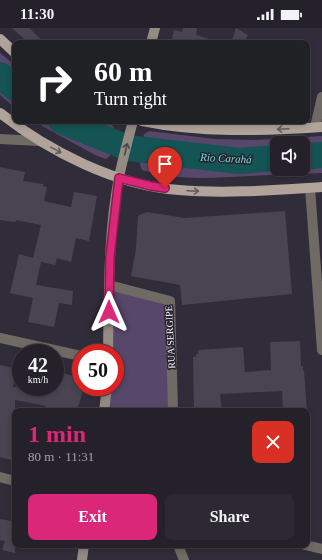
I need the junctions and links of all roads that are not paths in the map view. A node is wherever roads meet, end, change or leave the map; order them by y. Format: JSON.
{"nodes":[{"id":1,"x":155,"y":28,"type":"edge"},
{"id":2,"x":0,"y":39,"type":"edge"},
{"id":3,"x":152,"y":40,"type":"edge"},
{"id":4,"x":12,"y":50,"type":"edge"},
{"id":5,"x":322,"y":97,"type":"edge"},
{"id":6,"x":0,"y":113,"type":"edge"},
{"id":7,"x":12,"y":121,"type":"edge"},
{"id":8,"x":16,"y":124,"type":"edge"},
{"id":9,"x":132,"y":124,"type":"edge"},
{"id":10,"x":158,"y":124,"type":"edge"},
{"id":11,"x":318,"y":127,"type":"edge"},
{"id":12,"x":0,"y":139,"type":"edge"},
{"id":13,"x":39,"y":140,"type":"junction"},
{"id":14,"x":119,"y":178,"type":"junction"},
{"id":15,"x":322,"y":187,"type":"edge"},
{"id":16,"x":310,"y":188,"type":"junction"},
{"id":17,"x":109,"y":285,"type":"junction"},
{"id":18,"x":0,"y":338,"type":"edge"},
{"id":19,"x":108,"y":344,"type":"edge"},
{"id":20,"x":322,"y":350,"type":"edge"},
{"id":21,"x":72,"y":354,"type":"edge"},
{"id":22,"x":106,"y":396,"type":"edge"},
{"id":23,"x":104,"y":408,"type":"edge"},
{"id":24,"x":173,"y":408,"type":"edge"},
{"id":25,"x":0,"y":477,"type":"edge"},
{"id":26,"x":12,"y":479,"type":"edge"},
{"id":27,"x":310,"y":546,"type":"edge"},
{"id":28,"x":84,"y":548,"type":"edge"},
{"id":29,"x":179,"y":548,"type":"edge"},
{"id":30,"x":322,"y":549,"type":"edge"},
{"id":31,"x":82,"y":560,"type":"edge"},
{"id":32,"x":184,"y":560,"type":"edge"}],
"edges":[{"from":1,"to":3,"type":"main road"},
{"from":2,"to":4,"type":"main road"},
{"from":5,"to":11,"type":"street"},
{"from":6,"to":7,"type":"main road"},
{"from":8,"to":13,"type":"main road"},
{"from":14,"to":9,"type":"main road","one_way":true},
{"from":11,"to":10,"type":"main road","one_way":true},
{"from":12,"to":13,"type":"street"},
{"from":13,"to":14,"type":"main road","one_way":true},
{"from":14,"to":16,"type":"main road","one_way":true},
{"from":14,"to":17,"type":"main road"},
{"from":15,"to":16,"type":"main road"},
{"from":16,"to":20,"type":"street"},
{"from":17,"to":19,"type":"main road"},
{"from":17,"to":24,"type":"street","name":"RUA SERGIPE"},
{"from":18,"to":21,"type":"street"},
{"from":22,"to":23,"type":"main road"},
{"from":25,"to":26,"type":"street"},
{"from":27,"to":30,"type":"street"},
{"from":28,"to":31,"type":"main road"},
{"from":29,"to":32,"type":"street"}]}
